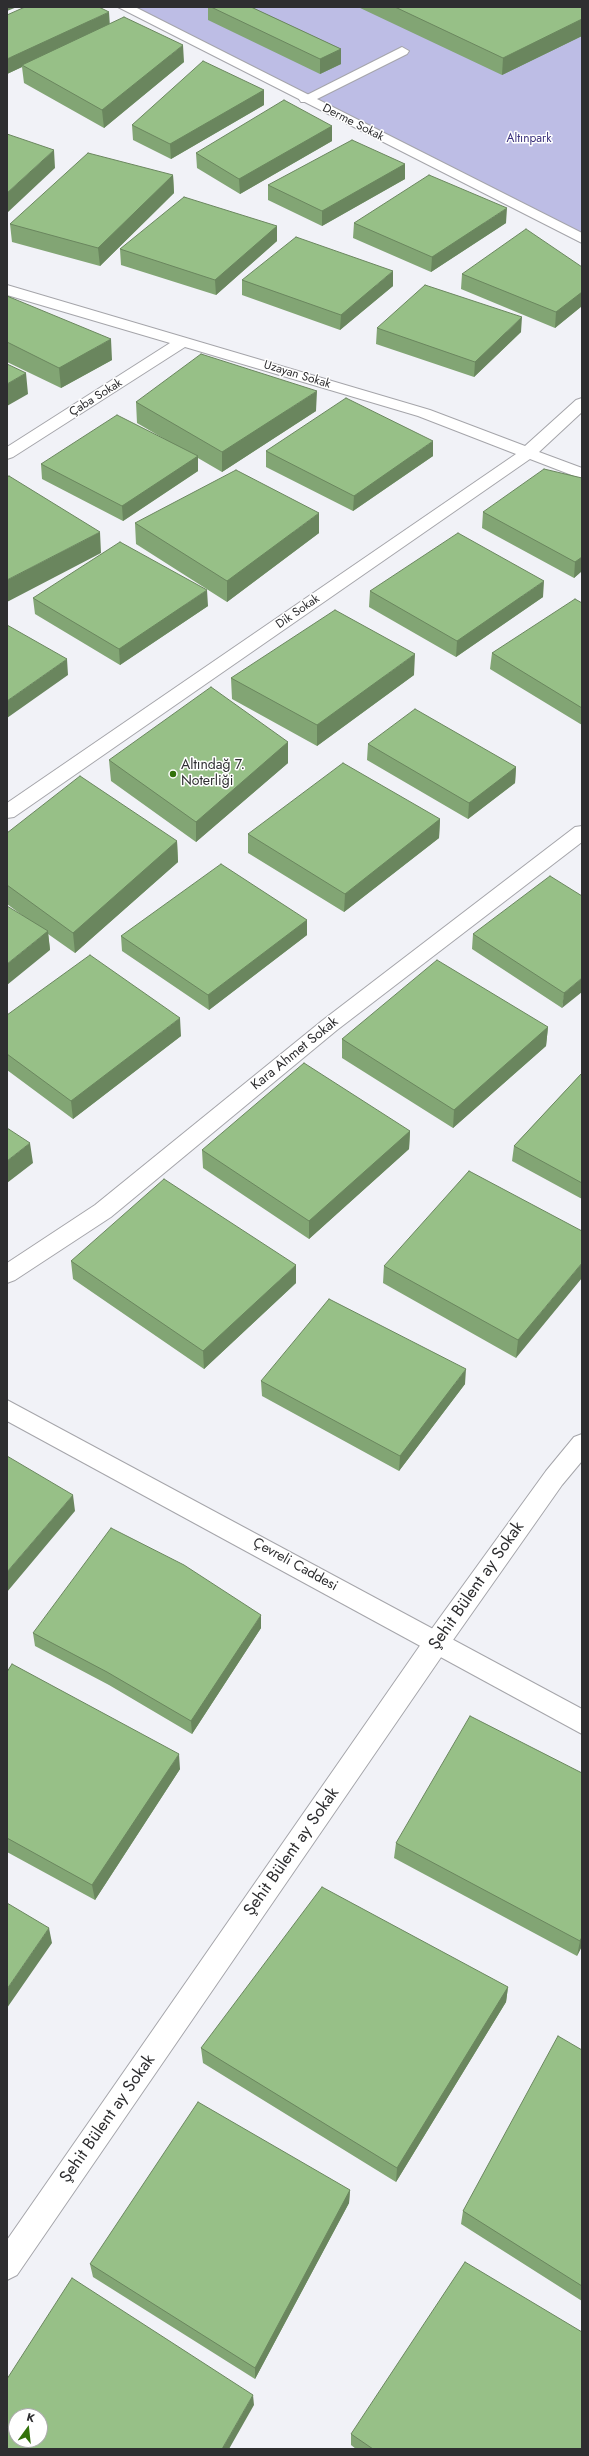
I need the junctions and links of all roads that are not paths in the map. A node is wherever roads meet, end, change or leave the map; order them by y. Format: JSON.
{"nodes":[{"id":1,"x":125,"y":7,"type":"edge"},
{"id":2,"x":402,"y":51,"type":"dead end"},
{"id":3,"x":306,"y":99,"type":"junction"},
{"id":4,"x":582,"y":239,"type":"edge"},
{"id":5,"x":7,"y":290,"type":"edge"},
{"id":6,"x":184,"y":341,"type":"junction"},
{"id":7,"x":582,"y":403,"type":"edge"},
{"id":8,"x":528,"y":453,"type":"junction"},
{"id":9,"x":7,"y":454,"type":"edge"},
{"id":10,"x":582,"y":474,"type":"edge"},
{"id":11,"x":7,"y":812,"type":"edge"},
{"id":12,"x":582,"y":832,"type":"edge"},
{"id":13,"x":7,"y":1274,"type":"edge"},
{"id":14,"x":7,"y":1410,"type":"edge"},
{"id":15,"x":582,"y":1444,"type":"edge"},
{"id":16,"x":437,"y":1642,"type":"junction"},
{"id":17,"x":582,"y":1722,"type":"edge"},
{"id":18,"x":7,"y":2264,"type":"edge"}],
"edges":[{"from":1,"to":3,"type":"street","name":"Derme Sokak"},
{"from":2,"to":3,"type":"street"},
{"from":3,"to":4,"type":"street","name":"Derme Sokak"},
{"from":5,"to":6,"type":"street","name":"Uzayan Sokak"},
{"from":6,"to":8,"type":"street","name":"Uzayan Sokak"},
{"from":6,"to":9,"type":"street","name":"Çaba Sokak"},
{"from":7,"to":8,"type":"street","name":"Dik Sokak"},
{"from":8,"to":10,"type":"street","name":"Uzayan Sokak"},
{"from":8,"to":11,"type":"street","name":"Dik Sokak"},
{"from":12,"to":13,"type":"street","name":"Kara Ahmet Sokak"},
{"from":14,"to":16,"type":"street","name":"Çevreli Caddesi"},
{"from":15,"to":16,"type":"street","name":"Şehit Bülent ay Sokak"},
{"from":16,"to":17,"type":"street","name":"Çevreli Caddesi"},
{"from":16,"to":18,"type":"street","name":"Şehit Bülent ay Sokak"}]}
